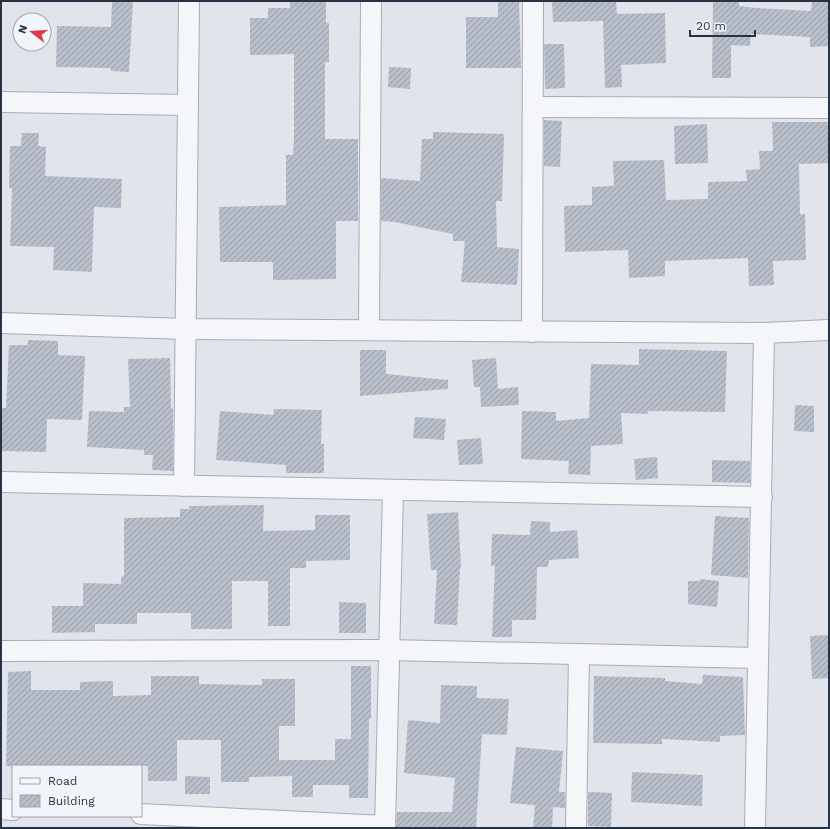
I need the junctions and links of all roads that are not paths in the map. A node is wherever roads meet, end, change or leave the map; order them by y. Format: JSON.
{"nodes":[{"id":1,"x":189,"y":1,"type":"edge"},
{"id":2,"x":371,"y":1,"type":"edge"},
{"id":3,"x":533,"y":1,"type":"edge"},
{"id":4,"x":1,"y":102,"type":"edge"},
{"id":5,"x":188,"y":105,"type":"junction"},
{"id":6,"x":533,"y":107,"type":"junction"},
{"id":7,"x":829,"y":108,"type":"edge"},
{"id":8,"x":1,"y":322,"type":"edge"},
{"id":9,"x":186,"y":329,"type":"junction"},
{"id":10,"x":369,"y":330,"type":"junction"},
{"id":11,"x":829,"y":330,"type":"edge"},
{"id":12,"x":532,"y":332,"type":"junction"},
{"id":13,"x":764,"y":334,"type":"junction"},
{"id":14,"x":1,"y":482,"type":"edge"},
{"id":15,"x":184,"y":486,"type":"junction"},
{"id":16,"x":393,"y":490,"type":"junction"},
{"id":17,"x":762,"y":497,"type":"junction"},
{"id":18,"x":388,"y":650,"type":"junction"},
{"id":19,"x":1,"y":651,"type":"edge"},
{"id":20,"x":579,"y":655,"type":"junction"},
{"id":21,"x":758,"y":658,"type":"junction"},
{"id":22,"x":1,"y":809,"type":"edge"},
{"id":23,"x":12,"y":810,"type":"edge"},
{"id":24,"x":142,"y":814,"type":"edge"},
{"id":25,"x":186,"y":822,"type":"edge"},
{"id":26,"x":385,"y":827,"type":"edge"},
{"id":27,"x":576,"y":828,"type":"edge"},
{"id":28,"x":755,"y":828,"type":"edge"}],
"edges":[{"from":1,"to":5,"type":"street"},
{"from":2,"to":10,"type":"street"},
{"from":3,"to":6,"type":"street"},
{"from":4,"to":5,"type":"street"},
{"from":5,"to":9,"type":"street"},
{"from":6,"to":7,"type":"street"},
{"from":6,"to":12,"type":"street"},
{"from":8,"to":9,"type":"street"},
{"from":9,"to":10,"type":"street"},
{"from":9,"to":15,"type":"street"},
{"from":10,"to":12,"type":"street"},
{"from":11,"to":13,"type":"street"},
{"from":12,"to":13,"type":"street"},
{"from":13,"to":17,"type":"street"},
{"from":14,"to":15,"type":"street"},
{"from":15,"to":16,"type":"street"},
{"from":16,"to":17,"type":"street"},
{"from":16,"to":18,"type":"street"},
{"from":17,"to":21,"type":"street"},
{"from":18,"to":19,"type":"street"},
{"from":18,"to":20,"type":"street"},
{"from":18,"to":26,"type":"street"},
{"from":20,"to":21,"type":"street"},
{"from":20,"to":27,"type":"street"},
{"from":21,"to":28,"type":"street"},
{"from":22,"to":23,"type":"street"},
{"from":24,"to":25,"type":"street"},
{"from":25,"to":26,"type":"street"}]}
